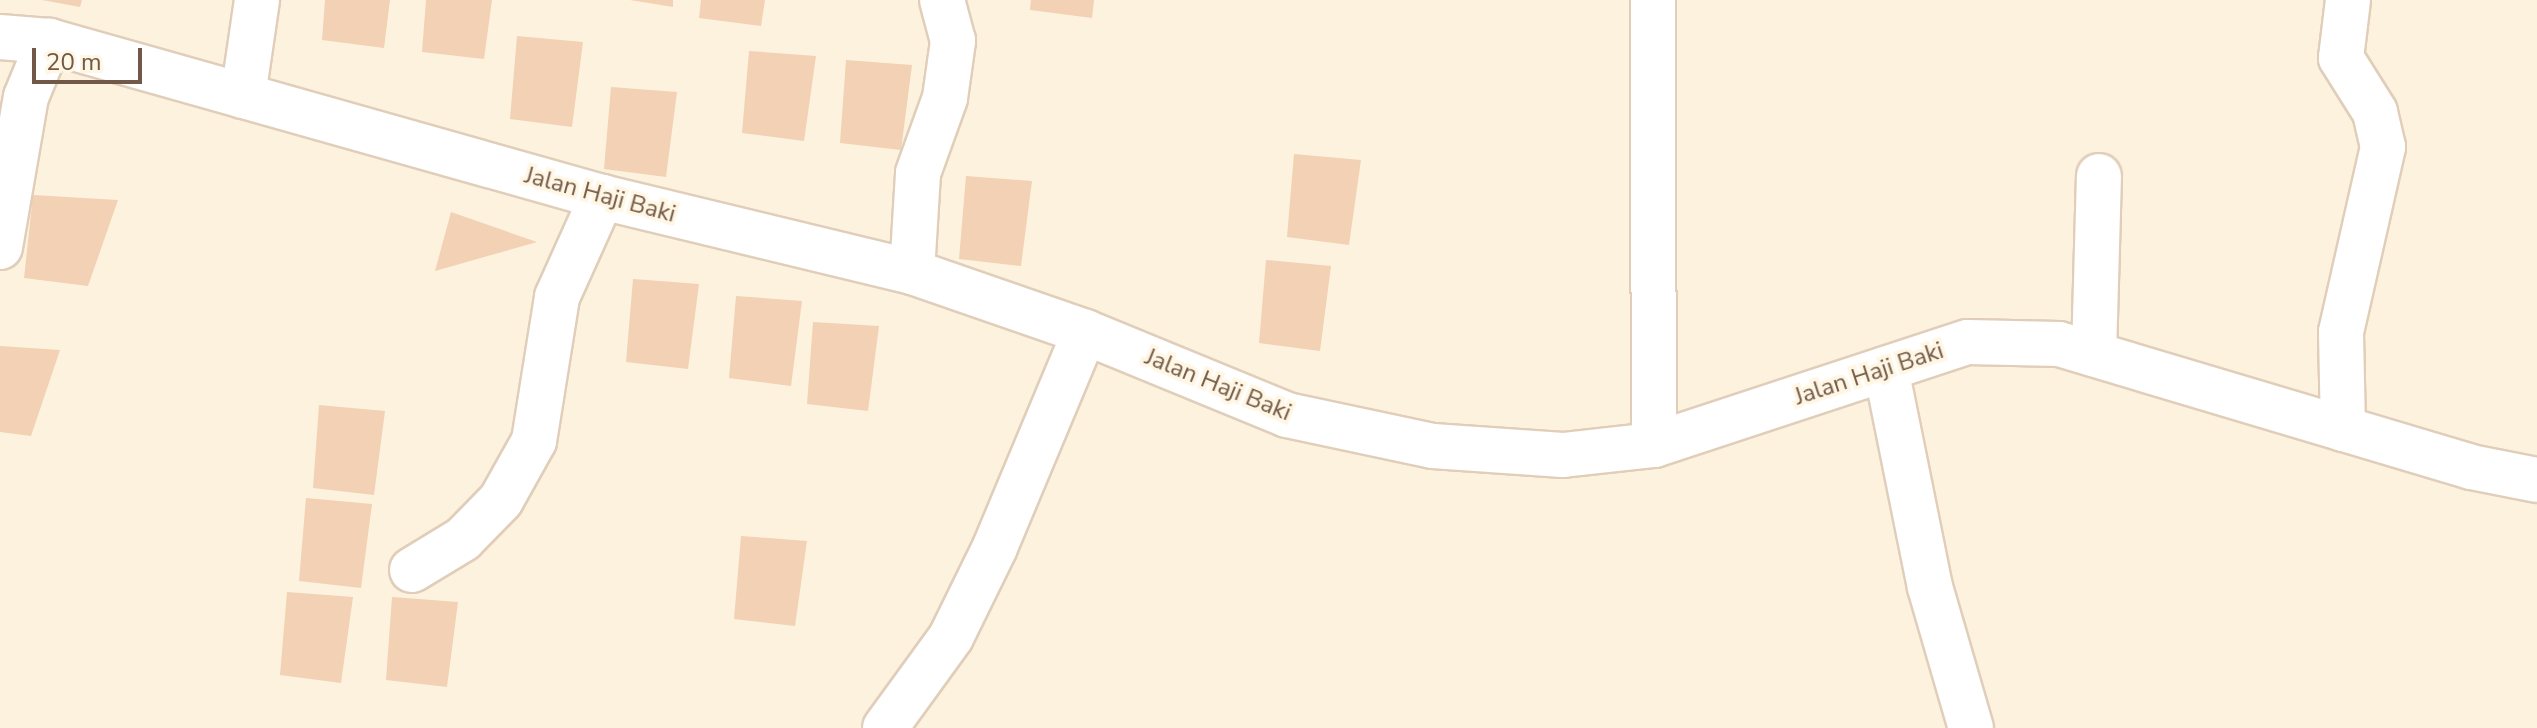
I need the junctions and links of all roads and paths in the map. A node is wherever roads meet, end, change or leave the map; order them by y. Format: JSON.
{"nodes":[{"id":1,"x":257,"y":0,"type":"edge"},
{"id":2,"x":942,"y":0,"type":"edge"},
{"id":3,"x":1653,"y":0,"type":"edge"},
{"id":4,"x":2348,"y":0,"type":"edge"},
{"id":5,"x":0,"y":37,"type":"edge"},
{"id":6,"x":49,"y":41,"type":"junction"},
{"id":7,"x":243,"y":96,"type":"junction"},
{"id":8,"x":2099,"y":176,"type":"dead end"},
{"id":9,"x":602,"y":197,"type":"junction"},
{"id":10,"x":0,"y":247,"type":"edge"},
{"id":11,"x":912,"y":272,"type":"junction"},
{"id":12,"x":1085,"y":332,"type":"junction"},
{"id":13,"x":2094,"y":354,"type":"junction"},
{"id":14,"x":1886,"y":369,"type":"junction"},
{"id":15,"x":2343,"y":429,"type":"junction"},
{"id":16,"x":1654,"y":445,"type":"junction"},
{"id":17,"x":2537,"y":480,"type":"edge"},
{"id":18,"x":412,"y":570,"type":"dead end"},
{"id":19,"x":885,"y":728,"type":"edge"},
{"id":20,"x":1971,"y":728,"type":"edge"}],
"edges":[{"from":1,"to":7,"type":"street"},
{"from":2,"to":11,"type":"street"},
{"from":3,"to":16,"type":"street"},
{"from":4,"to":15,"type":"street"},
{"from":5,"to":6,"type":"street","name":"Jalan Haji Baki"},
{"from":6,"to":7,"type":"street","name":"Jalan Haji Baki"},
{"from":6,"to":10,"type":"street"},
{"from":7,"to":9,"type":"street","name":"Jalan Haji Baki"},
{"from":8,"to":13,"type":"street"},
{"from":9,"to":11,"type":"street","name":"Jalan Haji Baki"},
{"from":9,"to":18,"type":"street"},
{"from":11,"to":12,"type":"street","name":"Jalan Haji Baki"},
{"from":12,"to":16,"type":"street","name":"Jalan Haji Baki"},
{"from":12,"to":19,"type":"street"},
{"from":13,"to":14,"type":"street","name":"Jalan Haji Baki"},
{"from":13,"to":15,"type":"street","name":"Jalan Haji Baki"},
{"from":14,"to":16,"type":"street","name":"Jalan Haji Baki"},
{"from":14,"to":20,"type":"street"},
{"from":15,"to":17,"type":"street","name":"Jalan Haji Baki"}]}
